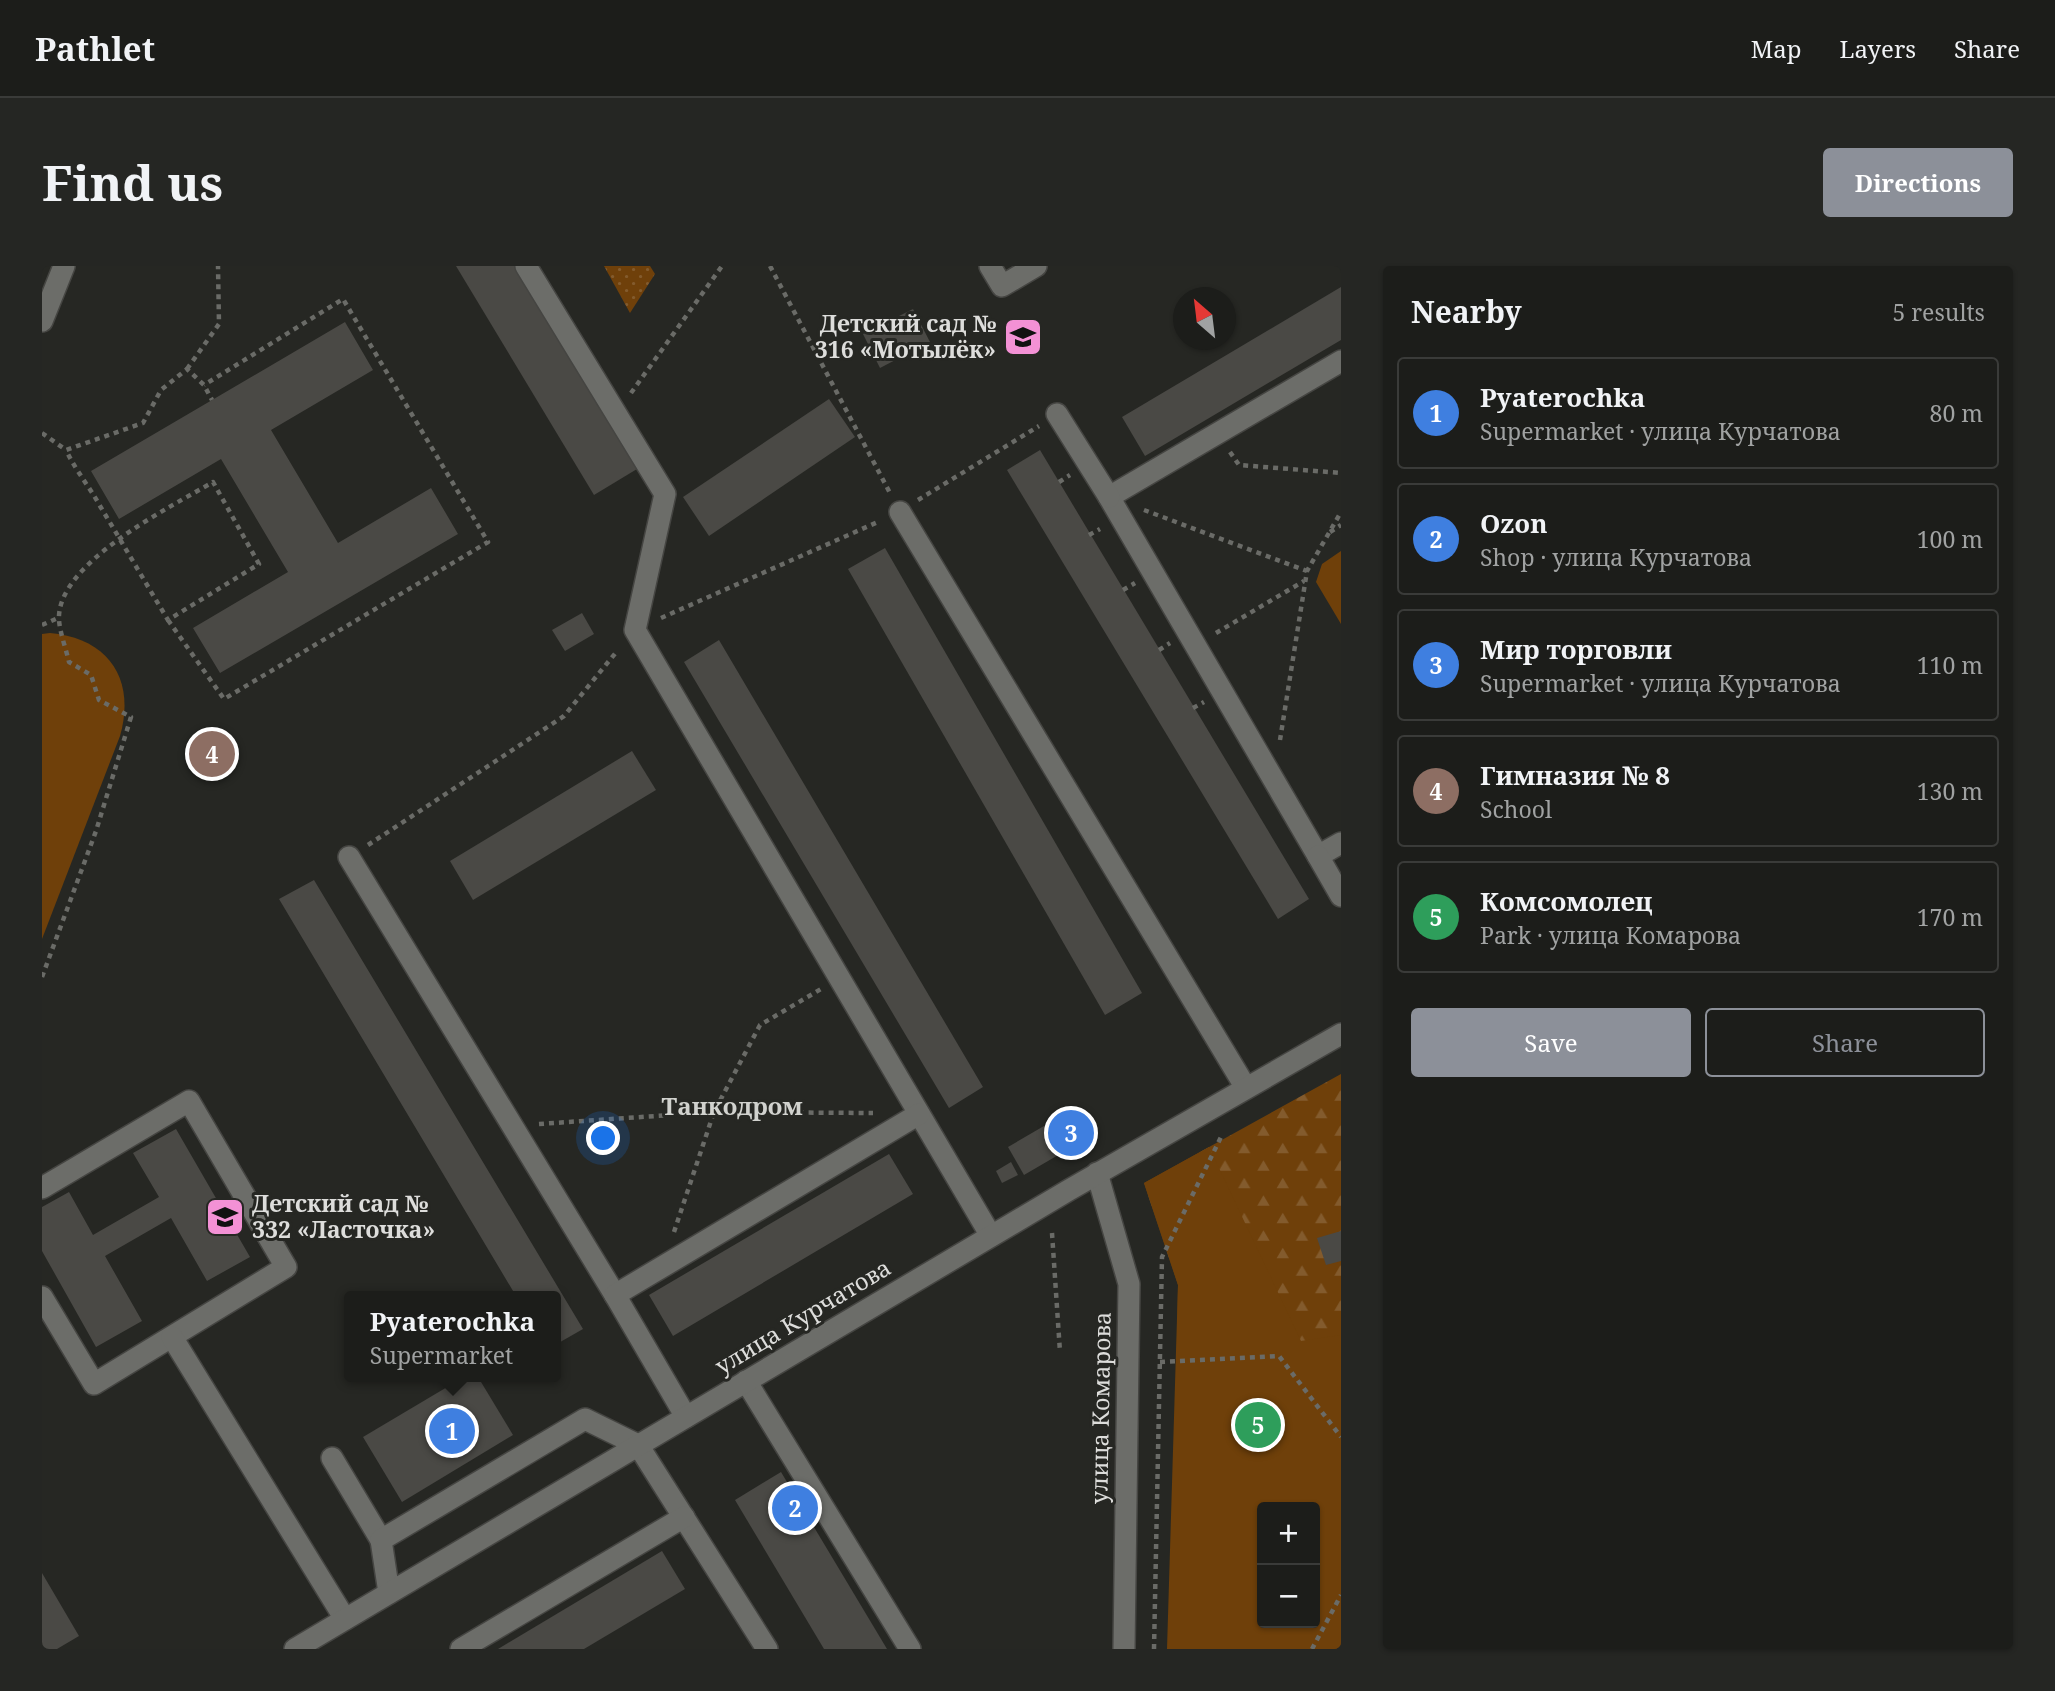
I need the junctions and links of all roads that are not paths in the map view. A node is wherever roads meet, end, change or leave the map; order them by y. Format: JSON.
{"nodes":[{"id":1,"x":64,"y":266,"type":"edge"},
{"id":2,"x":526,"y":266,"type":"edge"},
{"id":3,"x":990,"y":266,"type":"edge"},
{"id":4,"x":1036,"y":266,"type":"edge"},
{"id":5,"x":42,"y":321,"type":"edge"},
{"id":6,"x":1341,"y":361,"type":"edge"},
{"id":7,"x":1057,"y":414,"type":"road end"},
{"id":8,"x":1109,"y":497,"type":"junction"},
{"id":9,"x":900,"y":512,"type":"road end"},
{"id":10,"x":1341,"y":843,"type":"edge"},
{"id":11,"x":1318,"y":856,"type":"junction"},
{"id":12,"x":349,"y":857,"type":"road end"},
{"id":13,"x":1341,"y":896,"type":"edge"},
{"id":14,"x":1341,"y":1034,"type":"edge"},
{"id":15,"x":1246,"y":1088,"type":"junction"},
{"id":16,"x":919,"y":1114,"type":"junction"},
{"id":17,"x":1097,"y":1173,"type":"junction"},
{"id":18,"x":42,"y":1188,"type":"edge"},
{"id":19,"x":990,"y":1236,"type":"junction"},
{"id":20,"x":615,"y":1295,"type":"junction"},
{"id":21,"x":42,"y":1297,"type":"edge"},
{"id":22,"x":172,"y":1337,"type":"junction"},
{"id":23,"x":746,"y":1381,"type":"junction"},
{"id":24,"x":686,"y":1417,"type":"junction"},
{"id":25,"x":638,"y":1445,"type":"junction"},
{"id":26,"x":332,"y":1458,"type":"dead end"},
{"id":27,"x":684,"y":1517,"type":"junction"},
{"id":28,"x":381,"y":1540,"type":"junction"},
{"id":29,"x":389,"y":1593,"type":"junction"},
{"id":30,"x":345,"y":1619,"type":"junction"},
{"id":31,"x":295,"y":1649,"type":"edge"},
{"id":32,"x":461,"y":1649,"type":"edge"},
{"id":33,"x":766,"y":1649,"type":"edge"},
{"id":34,"x":910,"y":1649,"type":"edge"},
{"id":35,"x":1124,"y":1649,"type":"edge"}],
"edges":[{"from":1,"to":5,"type":"street"},
{"from":2,"to":16,"type":"street"},
{"from":3,"to":4,"type":"street"},
{"from":6,"to":8,"type":"street"},
{"from":7,"to":8,"type":"street"},
{"from":8,"to":11,"type":"street"},
{"from":9,"to":15,"type":"street"},
{"from":10,"to":11,"type":"street"},
{"from":11,"to":13,"type":"street"},
{"from":12,"to":20,"type":"street"},
{"from":14,"to":15,"type":"street","name":"улица Курчатова"},
{"from":15,"to":17,"type":"street","name":"улица Курчатова"},
{"from":16,"to":19,"type":"street"},
{"from":16,"to":20,"type":"street"},
{"from":17,"to":19,"type":"street","name":"улица Курчатова"},
{"from":17,"to":35,"type":"street","name":"улица Комарова"},
{"from":18,"to":22,"type":"street"},
{"from":19,"to":23,"type":"street","name":"улица Курчатова"},
{"from":20,"to":24,"type":"street"},
{"from":21,"to":22,"type":"street"},
{"from":22,"to":30,"type":"street"},
{"from":23,"to":24,"type":"street","name":"улица Курчатова"},
{"from":23,"to":34,"type":"street"},
{"from":24,"to":25,"type":"street","name":"улица Курчатова"},
{"from":25,"to":27,"type":"street"},
{"from":25,"to":28,"type":"street"},
{"from":25,"to":29,"type":"street","name":"улица Курчатова"},
{"from":26,"to":28,"type":"street"},
{"from":27,"to":32,"type":"street"},
{"from":27,"to":33,"type":"street"},
{"from":28,"to":29,"type":"street"},
{"from":29,"to":30,"type":"street","name":"улица Курчатова"},
{"from":30,"to":31,"type":"street","name":"улица Курчатова"}]}
